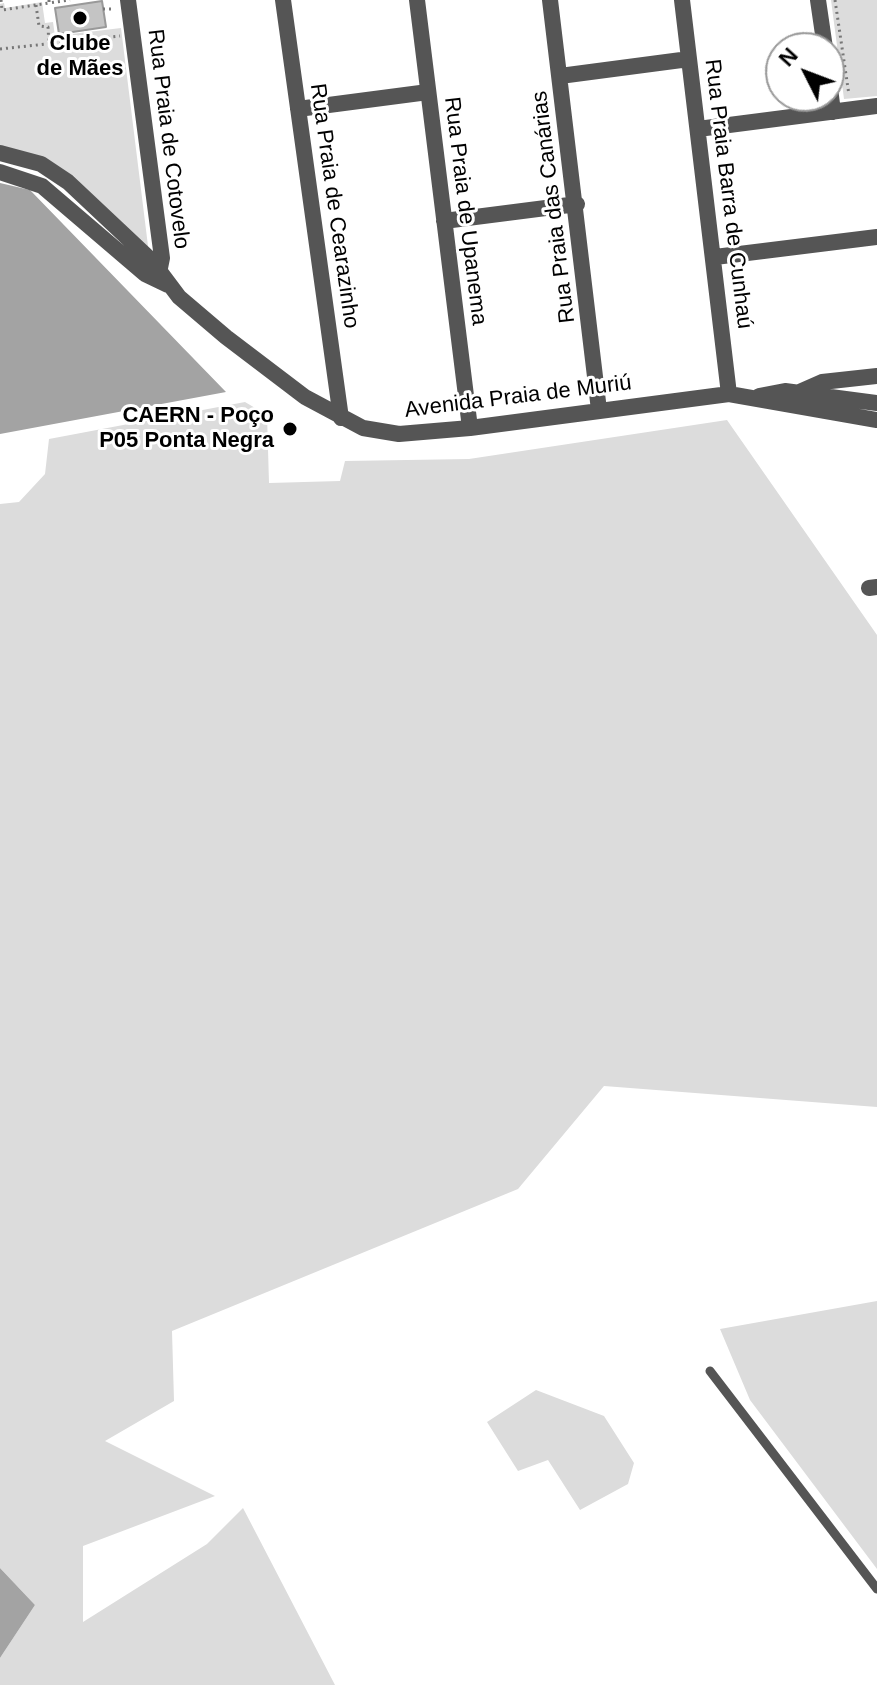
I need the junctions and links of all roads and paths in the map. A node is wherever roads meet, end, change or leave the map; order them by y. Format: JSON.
{"nodes":[{"id":1,"x":1,"y":0,"type":"edge"},
{"id":2,"x":70,"y":0,"type":"edge"},
{"id":3,"x":283,"y":0,"type":"edge"},
{"id":4,"x":417,"y":0,"type":"edge"},
{"id":5,"x":550,"y":0,"type":"edge"},
{"id":6,"x":682,"y":0,"type":"edge"},
{"id":7,"x":818,"y":0,"type":"edge"},
{"id":8,"x":835,"y":0,"type":"edge"},
{"id":9,"x":49,"y":2,"type":"edge"},
{"id":10,"x":128,"y":3,"type":"edge"},
{"id":11,"x":36,"y":5,"type":"junction"},
{"id":12,"x":103,"y":9,"type":"dead end"},
{"id":13,"x":823,"y":32,"type":"edge"},
{"id":14,"x":132,"y":34,"type":"junction"},
{"id":15,"x":49,"y":44,"type":"junction"},
{"id":16,"x":0,"y":49,"type":"edge"},
{"id":17,"x":689,"y":59,"type":"junction"},
{"id":18,"x":560,"y":76,"type":"junction"},
{"id":19,"x":428,"y":92,"type":"junction"},
{"id":20,"x":848,"y":95,"type":"dead end"},
{"id":21,"x":877,"y":106,"type":"edge"},
{"id":22,"x":298,"y":109,"type":"junction"},
{"id":23,"x":845,"y":110,"type":"edge"},
{"id":24,"x":833,"y":112,"type":"edge"},
{"id":25,"x":698,"y":129,"type":"junction"},
{"id":26,"x":0,"y":153,"type":"edge"},
{"id":27,"x":0,"y":172,"type":"edge"},
{"id":28,"x":577,"y":204,"type":"junction"},
{"id":29,"x":444,"y":221,"type":"junction"},
{"id":30,"x":877,"y":237,"type":"edge"},
{"id":31,"x":715,"y":257,"type":"junction"},
{"id":32,"x":161,"y":279,"type":"junction"},
{"id":33,"x":871,"y":377,"type":"edge"},
{"id":34,"x":797,"y":393,"type":"junction"},
{"id":35,"x":738,"y":396,"type":"junction"},
{"id":36,"x":877,"y":403,"type":"edge"},
{"id":37,"x":854,"y":407,"type":"junction"},
{"id":38,"x":599,"y":410,"type":"junction"},
{"id":39,"x":341,"y":418,"type":"junction"},
{"id":40,"x":877,"y":420,"type":"edge"},
{"id":41,"x":470,"y":428,"type":"junction"},
{"id":42,"x":710,"y":1371,"type":"dead end"},
{"id":43,"x":877,"y":1589,"type":"edge"}],
"edges":[{"from":1,"to":11,"type":"path"},
{"from":2,"to":9,"type":"path"},
{"from":3,"to":22,"type":"street","name":"Rua Praia de Cearazinho"},
{"from":4,"to":19,"type":"street","name":"Rua Praia de Upanema"},
{"from":5,"to":18,"type":"street","name":"Rua Praia das Canárias"},
{"from":6,"to":17,"type":"street","name":"Rua Praia Barra de Cunhaú"},
{"from":7,"to":13,"type":"street"},
{"from":8,"to":20,"type":"path"},
{"from":9,"to":11,"type":"path"},
{"from":10,"to":12,"type":"path"},
{"from":10,"to":14,"type":"street","name":"Rua Praia de Cotovelo"},
{"from":11,"to":15,"type":"path"},
{"from":14,"to":15,"type":"path"},
{"from":14,"to":32,"type":"street","name":"Rua Praia de Cotovelo"},
{"from":15,"to":16,"type":"path"},
{"from":17,"to":18,"type":"street"},
{"from":17,"to":25,"type":"street","name":"Rua Praia Barra de Cunhaú"},
{"from":18,"to":28,"type":"street","name":"Rua Praia das Canárias"},
{"from":19,"to":22,"type":"street"},
{"from":19,"to":29,"type":"street","name":"Rua Praia de Upanema"},
{"from":21,"to":23,"type":"street"},
{"from":22,"to":39,"type":"street","name":"Rua Praia de Cearazinho"},
{"from":24,"to":25,"type":"street"},
{"from":25,"to":31,"type":"street","name":"Rua Praia Barra de Cunhaú"},
{"from":26,"to":32,"type":"street","name":"Avenida Praia de Muriú"},
{"from":27,"to":32,"type":"street","name":"Avenida Praia de Muriú"},
{"from":28,"to":29,"type":"street"},
{"from":28,"to":38,"type":"street","name":"Rua Praia das Canárias"},
{"from":29,"to":41,"type":"street","name":"Rua Praia de Upanema"},
{"from":30,"to":31,"type":"street"},
{"from":31,"to":35,"type":"street","name":"Rua Praia Barra de Cunhaú"},
{"from":32,"to":39,"type":"street","name":"Avenida Praia de Muriú"},
{"from":33,"to":34,"type":"street"},
{"from":33,"to":37,"type":"street"},
{"from":34,"to":35,"type":"street","name":"Avenida Praia de Muriú"},
{"from":34,"to":37,"type":"street","name":"Avenida Praia de Muriú"},
{"from":35,"to":37,"type":"street","name":"Avenida Praia de Muriú"},
{"from":35,"to":38,"type":"street","name":"Avenida Praia de Muriú"},
{"from":36,"to":37,"type":"street","name":"Avenida Praia de Muriú"},
{"from":37,"to":40,"type":"street","name":"Avenida Praia de Muriú"},
{"from":38,"to":41,"type":"street","name":"Avenida Praia de Muriú"},
{"from":39,"to":41,"type":"street","name":"Avenida Praia de Muriú"},
{"from":42,"to":43,"type":"lane"}]}
